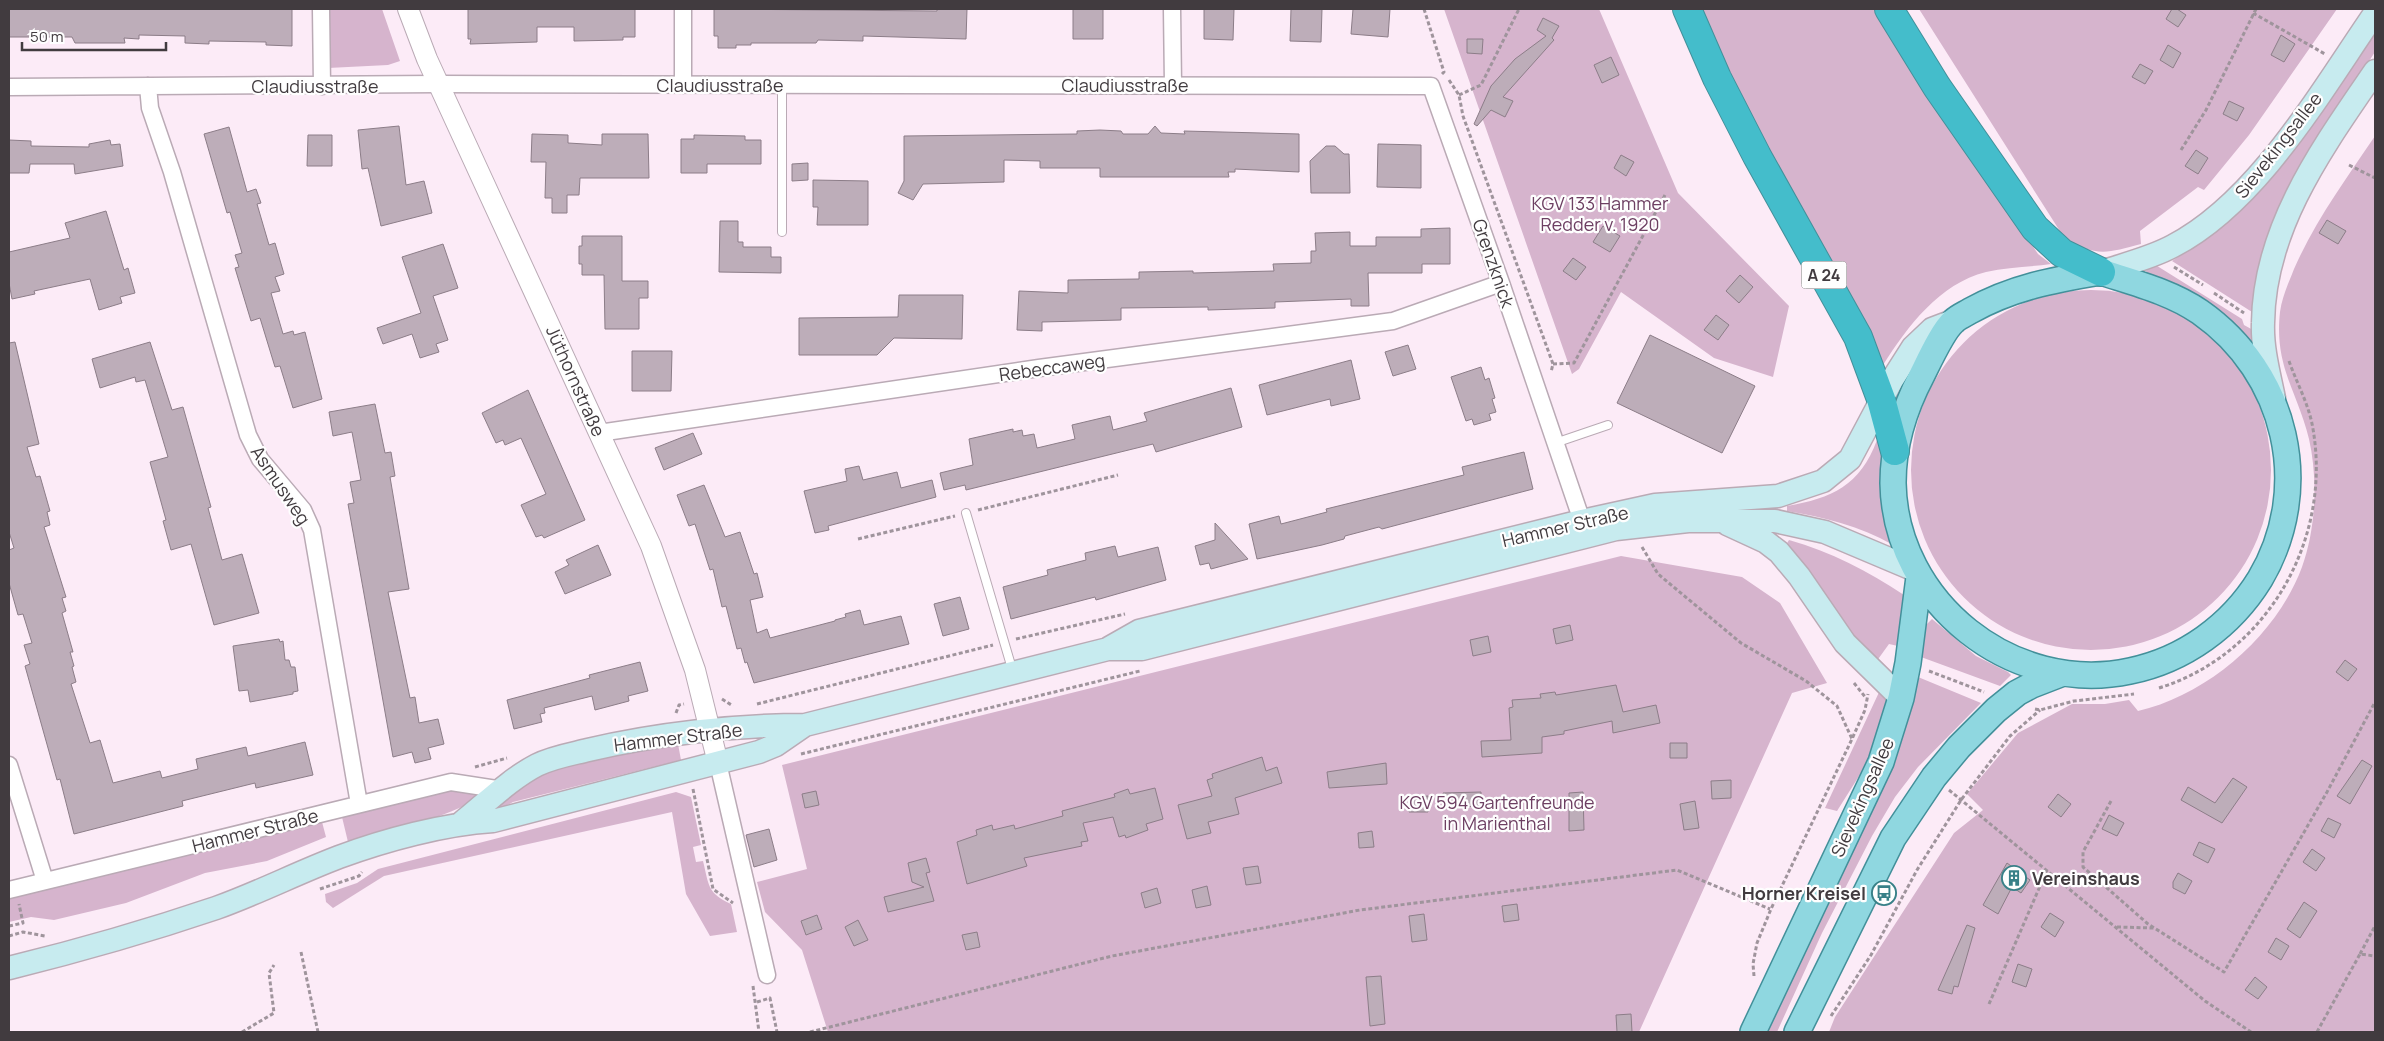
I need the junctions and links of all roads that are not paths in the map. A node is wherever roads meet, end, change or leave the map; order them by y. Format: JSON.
{"nodes":[{"id":1,"x":321,"y":9,"type":"edge"},
{"id":2,"x":408,"y":9,"type":"edge"},
{"id":3,"x":683,"y":9,"type":"edge"},
{"id":4,"x":1172,"y":9,"type":"edge"},
{"id":5,"x":1687,"y":9,"type":"edge"},
{"id":6,"x":1889,"y":9,"type":"edge"},
{"id":7,"x":2375,"y":13,"type":"edge"},
{"id":8,"x":2375,"y":71,"type":"edge"},
{"id":9,"x":438,"y":84,"type":"junction"},
{"id":10,"x":782,"y":84,"type":"junction"},
{"id":11,"x":683,"y":85,"type":"junction"},
{"id":12,"x":1173,"y":85,"type":"junction"},
{"id":13,"x":148,"y":86,"type":"junction"},
{"id":14,"x":322,"y":86,"type":"junction"},
{"id":15,"x":1431,"y":86,"type":"joint"},
{"id":16,"x":9,"y":87,"type":"edge"},
{"id":17,"x":782,"y":232,"type":"dead end"},
{"id":18,"x":2101,"y":272,"type":"junction"},
{"id":19,"x":1501,"y":283,"type":"junction"},
{"id":20,"x":1953,"y":321,"type":"junction"},
{"id":21,"x":1881,"y":399,"type":"junction"},
{"id":22,"x":2276,"y":405,"type":"junction"},
{"id":23,"x":1608,"y":425,"type":"dead end"},
{"id":24,"x":599,"y":433,"type":"junction"},
{"id":25,"x":1555,"y":443,"type":"junction"},
{"id":26,"x":1895,"y":451,"type":"junction"},
{"id":27,"x":966,"y":513,"type":"road end"},
{"id":28,"x":1582,"y":521,"type":"junction"},
{"id":29,"x":1721,"y":521,"type":"junction"},
{"id":30,"x":1917,"y":574,"type":"junction"},
{"id":31,"x":1108,"y":649,"type":"junction"},
{"id":32,"x":1013,"y":674,"type":"junction"},
{"id":33,"x":2063,"y":674,"type":"junction"},
{"id":34,"x":1901,"y":698,"type":"junction"},
{"id":35,"x":804,"y":725,"type":"junction"},
{"id":36,"x":710,"y":731,"type":"junction"},
{"id":37,"x":9,"y":765,"type":"edge"},
{"id":38,"x":720,"y":772,"type":"junction"},
{"id":39,"x":503,"y":790,"type":"junction"},
{"id":40,"x":359,"y":804,"type":"junction"},
{"id":41,"x":461,"y":823,"type":"junction"},
{"id":42,"x":45,"y":880,"type":"junction"},
{"id":43,"x":12,"y":889,"type":"edge"},
{"id":44,"x":9,"y":968,"type":"edge"},
{"id":45,"x":760,"y":979,"type":"road end"},
{"id":46,"x":1800,"y":1026,"type":"edge"},
{"id":47,"x":1755,"y":1028,"type":"edge"}],
"edges":[{"from":1,"to":14,"type":"street"},
{"from":2,"to":9,"type":"street","name":"Jüthornstraße"},
{"from":3,"to":11,"type":"street"},
{"from":4,"to":12,"type":"street"},
{"from":5,"to":21,"type":"highway","number":"A 24"},
{"from":6,"to":18,"type":"highway"},
{"from":7,"to":18,"type":"main road","name":"Sievekingsallee"},
{"from":8,"to":22,"type":"main road","name":"Sievekingsallee"},
{"from":9,"to":11,"type":"street","name":"Claudiusstraße"},
{"from":9,"to":14,"type":"street","name":"Claudiusstraße"},
{"from":9,"to":24,"type":"street","name":"Jüthornstraße"},
{"from":10,"to":11,"type":"street","name":"Claudiusstraße"},
{"from":10,"to":12,"type":"street","name":"Claudiusstraße"},
{"from":10,"to":17,"type":"lane"},
{"from":12,"to":15,"type":"street","name":"Claudiusstraße"},
{"from":13,"to":14,"type":"street","name":"Claudiusstraße"},
{"from":13,"to":16,"type":"street","name":"Claudiusstraße"},
{"from":13,"to":40,"type":"street","name":"Asmusweg"},
{"from":15,"to":19,"type":"street","name":"Grenzknick"},
{"from":18,"to":20,"type":"main road","name":"Sievekingsallee"},
{"from":18,"to":22,"type":"main road","name":"Sievekingsallee"},
{"from":19,"to":24,"type":"street","name":"Rebeccaweg"},
{"from":19,"to":25,"type":"street","name":"Grenzknick"},
{"from":20,"to":21,"type":"main road","name":"Hammer Straße"},
{"from":20,"to":26,"type":"main road","name":"Sievekingsallee"},
{"from":21,"to":26,"type":"highway"},
{"from":21,"to":28,"type":"main road","name":"Hammer Straße"},
{"from":22,"to":33,"type":"main road","name":"Sievekingsallee"},
{"from":23,"to":25,"type":"lane"},
{"from":24,"to":36,"type":"street","name":"Jüthornstraße"},
{"from":25,"to":28,"type":"street","name":"Grenzknick"},
{"from":26,"to":30,"type":"main road","name":"Sievekingsallee"},
{"from":27,"to":32,"type":"lane"},
{"from":28,"to":31,"type":"main road","name":"Hammer Straße"},
{"from":29,"to":30,"type":"main road","name":"Hammer Straße"},
{"from":29,"to":31,"type":"main road","name":"Hammer Straße"},
{"from":29,"to":34,"type":"main road"},
{"from":30,"to":33,"type":"main road","name":"Sievekingsallee"},
{"from":30,"to":34,"type":"main road","name":"Sievekingsallee"},
{"from":31,"to":32,"type":"main road","name":"Hammer Straße"},
{"from":32,"to":35,"type":"main road","name":"Hammer Straße"},
{"from":33,"to":46,"type":"main road","name":"Sievekingsallee"},
{"from":34,"to":47,"type":"main road","name":"Sievekingsallee"},
{"from":35,"to":36,"type":"main road","name":"Hammer Straße"},
{"from":35,"to":38,"type":"main road","name":"Hammer Straße"},
{"from":36,"to":38,"type":"street","name":"Jüthornstraße"},
{"from":36,"to":39,"type":"main road","name":"Hammer Straße"},
{"from":37,"to":42,"type":"street"},
{"from":38,"to":41,"type":"main road","name":"Hammer Straße"},
{"from":38,"to":45,"type":"street"},
{"from":39,"to":40,"type":"street","name":"Hammer Straße"},
{"from":39,"to":41,"type":"main road","name":"Hammer Straße"},
{"from":40,"to":42,"type":"street","name":"Hammer Straße"},
{"from":41,"to":44,"type":"main road","name":"Hammer Straße"},
{"from":42,"to":43,"type":"street","name":"Hammer Straße"}]}
